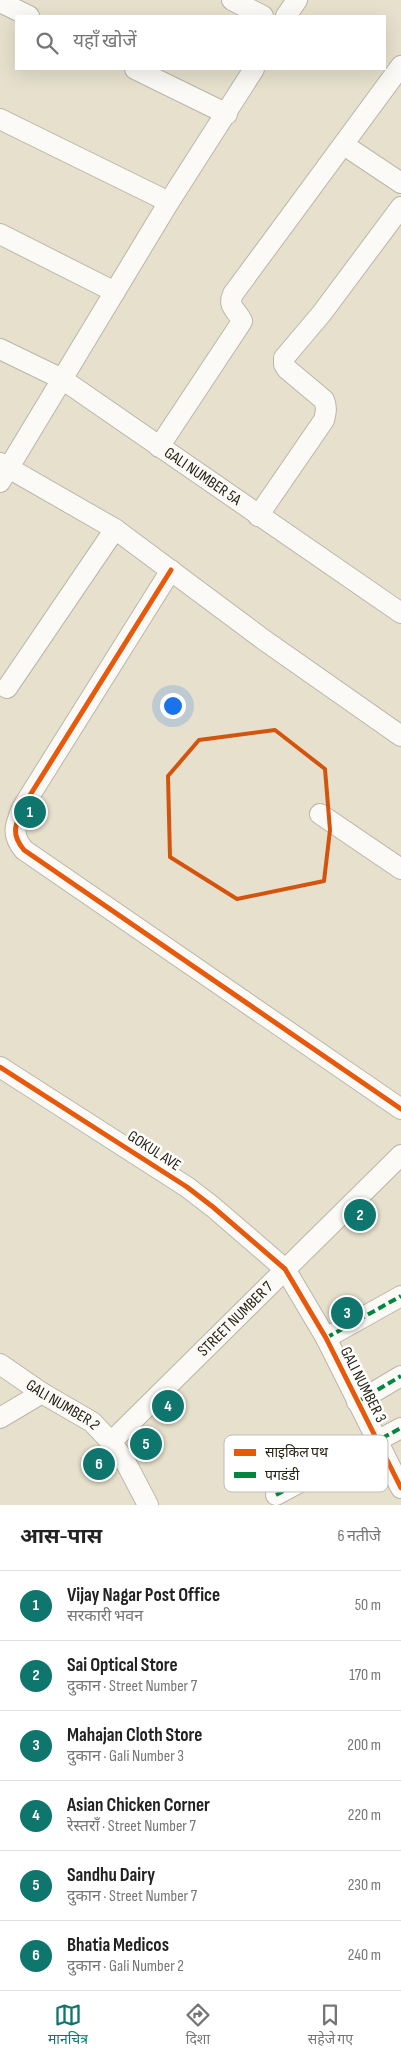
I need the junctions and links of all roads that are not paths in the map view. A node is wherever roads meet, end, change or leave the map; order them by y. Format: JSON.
{"nodes":[{"id":1,"x":232,"y":0,"type":"edge"},
{"id":2,"x":297,"y":0,"type":"edge"},
{"id":3,"x":0,"y":2,"type":"edge"},
{"id":4,"x":27,"y":15,"type":"edge"},
{"id":5,"x":261,"y":15,"type":"edge"},
{"id":6,"x":287,"y":15,"type":"edge"},
{"id":7,"x":401,"y":66,"type":"edge"},
{"id":8,"x":137,"y":70,"type":"edge"},
{"id":9,"x":253,"y":70,"type":"edge"},
{"id":10,"x":227,"y":114,"type":"junction"},
{"id":11,"x":0,"y":118,"type":"edge"},
{"id":12,"x":344,"y":145,"type":"junction"},
{"id":13,"x":401,"y":183,"type":"edge"},
{"id":14,"x":169,"y":202,"type":"junction"},
{"id":15,"x":401,"y":207,"type":"edge"},
{"id":16,"x":0,"y":234,"type":"edge"},
{"id":17,"x":115,"y":292,"type":"junction"},
{"id":18,"x":0,"y":348,"type":"edge"},
{"id":19,"x":62,"y":379,"type":"junction"},
{"id":20,"x":159,"y":447,"type":"junction"},
{"id":21,"x":3,"y":471,"type":"edge"},
{"id":22,"x":258,"y":516,"type":"junction"},
{"id":23,"x":115,"y":530,"type":"junction"},
{"id":24,"x":171,"y":570,"type":"junction"},
{"id":25,"x":401,"y":613,"type":"edge"},
{"id":26,"x":7,"y":688,"type":"dead end"},
{"id":27,"x":401,"y":736,"type":"edge"},
{"id":28,"x":320,"y":814,"type":"dead end"},
{"id":29,"x":401,"y":869,"type":"edge"},
{"id":30,"x":1,"y":1070,"type":"edge"},
{"id":31,"x":401,"y":1109,"type":"edge"},
{"id":32,"x":401,"y":1154,"type":"edge"},
{"id":33,"x":285,"y":1269,"type":"junction"},
{"id":34,"x":401,"y":1296,"type":"edge"},
{"id":35,"x":326,"y":1338,"type":"junction"},
{"id":36,"x":0,"y":1364,"type":"edge"},
{"id":37,"x":401,"y":1376,"type":"edge"},
{"id":38,"x":42,"y":1393,"type":"junction"},
{"id":39,"x":358,"y":1402,"type":"junction"},
{"id":40,"x":0,"y":1418,"type":"edge"},
{"id":41,"x":401,"y":1428,"type":"edge"},
{"id":42,"x":374,"y":1435,"type":"edge"},
{"id":43,"x":388,"y":1436,"type":"edge"},
{"id":44,"x":111,"y":1442,"type":"junction"},
{"id":45,"x":388,"y":1462,"type":"edge"},
{"id":46,"x":401,"y":1488,"type":"edge"},
{"id":47,"x":282,"y":1492,"type":"edge"},
{"id":48,"x":276,"y":1495,"type":"dead end"},
{"id":49,"x":148,"y":1505,"type":"edge"}],
"edges":[{"from":1,"to":5,"type":"street"},
{"from":2,"to":6,"type":"street"},
{"from":3,"to":4,"type":"street"},
{"from":7,"to":12,"type":"street"},
{"from":8,"to":10,"type":"street"},
{"from":9,"to":10,"type":"street"},
{"from":10,"to":14,"type":"street"},
{"from":11,"to":14,"type":"street"},
{"from":12,"to":13,"type":"street"},
{"from":12,"to":20,"type":"street"},
{"from":14,"to":17,"type":"street"},
{"from":15,"to":22,"type":"street"},
{"from":16,"to":17,"type":"street"},
{"from":17,"to":19,"type":"street"},
{"from":18,"to":19,"type":"street","name":"GALI NUMBER 5A"},
{"from":19,"to":20,"type":"street","name":"GALI NUMBER 5A"},
{"from":19,"to":21,"type":"street"},
{"from":20,"to":22,"type":"street","name":"GALI NUMBER 5A"},
{"from":21,"to":23,"type":"street"},
{"from":22,"to":25,"type":"street","name":"GALI NUMBER 5A"},
{"from":23,"to":24,"type":"street"},
{"from":23,"to":26,"type":"street"},
{"from":24,"to":27,"type":"street"},
{"from":24,"to":31,"type":"street"},
{"from":28,"to":29,"type":"street"},
{"from":30,"to":33,"type":"street","name":"GOKUL AVE"},
{"from":32,"to":33,"type":"street","name":"STREET NUMBER 7"},
{"from":33,"to":35,"type":"street","name":"GALI NUMBER 3"},
{"from":33,"to":44,"type":"street","name":"STREET NUMBER 7"},
{"from":34,"to":35,"type":"street"},
{"from":35,"to":39,"type":"street","name":"GALI NUMBER 3"},
{"from":36,"to":38,"type":"street","name":"GALI NUMBER 2"},
{"from":37,"to":39,"type":"street"},
{"from":38,"to":40,"type":"street"},
{"from":38,"to":44,"type":"street","name":"GALI NUMBER 2"},
{"from":39,"to":42,"type":"street","name":"GALI NUMBER 3"},
{"from":41,"to":43,"type":"street"},
{"from":44,"to":49,"type":"street","name":"GALI NUMBER 2"},
{"from":45,"to":46,"type":"street","name":"GALI NUMBER 3"},
{"from":47,"to":48,"type":"street"}]}
